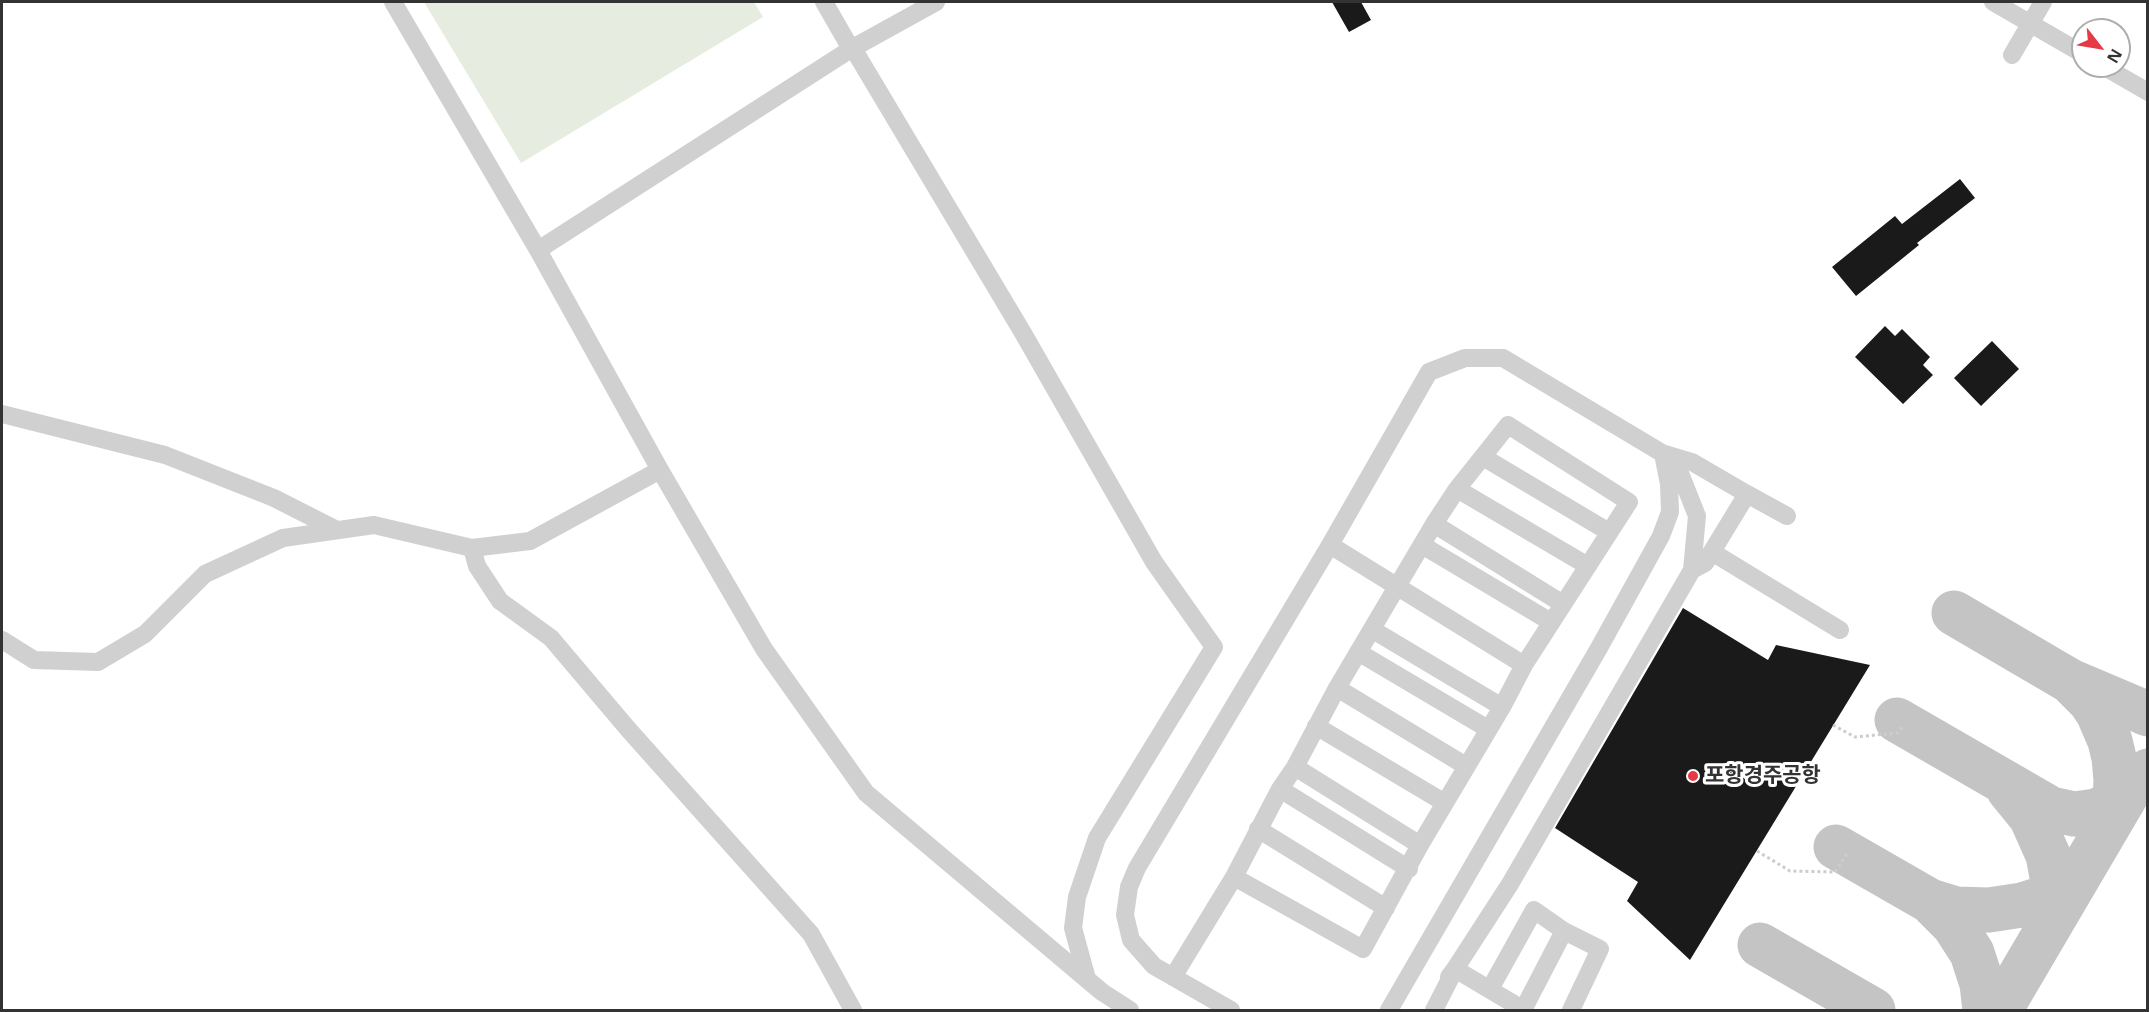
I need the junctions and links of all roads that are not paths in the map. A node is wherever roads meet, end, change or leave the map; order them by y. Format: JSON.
{"nodes":[{"id":1,"x":393,"y":2,"type":"edge"},
{"id":2,"x":824,"y":2,"type":"edge"},
{"id":3,"x":936,"y":2,"type":"edge"},
{"id":4,"x":1993,"y":2,"type":"edge"},
{"id":5,"x":2043,"y":2,"type":"edge"},
{"id":6,"x":2031,"y":23,"type":"junction"},
{"id":7,"x":2071,"y":47,"type":"edge"},
{"id":8,"x":851,"y":49,"type":"junction"},
{"id":9,"x":2012,"y":55,"type":"dead end"},
{"id":10,"x":2124,"y":78,"type":"edge"},
{"id":11,"x":2148,"y":92,"type":"edge"},
{"id":12,"x":538,"y":250,"type":"junction"},
{"id":13,"x":2,"y":414,"type":"edge"},
{"id":14,"x":1662,"y":453,"type":"junction"},
{"id":15,"x":1483,"y":457,"type":"junction"},
{"id":16,"x":660,"y":470,"type":"junction"},
{"id":17,"x":1457,"y":489,"type":"junction"},
{"id":18,"x":1747,"y":494,"type":"junction"},
{"id":19,"x":1787,"y":516,"type":"dead end"},
{"id":20,"x":1434,"y":524,"type":"junction"},
{"id":21,"x":337,"y":530,"type":"junction"},
{"id":22,"x":1610,"y":532,"type":"junction"},
{"id":23,"x":1330,"y":545,"type":"junction"},
{"id":24,"x":1422,"y":545,"type":"junction"},
{"id":25,"x":472,"y":548,"type":"junction"},
{"id":26,"x":1712,"y":552,"type":"junction"},
{"id":27,"x":1588,"y":566,"type":"junction"},
{"id":28,"x":1692,"y":570,"type":"junction"},
{"id":29,"x":1396,"y":588,"type":"junction"},
{"id":30,"x":1563,"y":604,"type":"junction"},
{"id":31,"x":1551,"y":622,"type":"junction"},
{"id":32,"x":1373,"y":630,"type":"junction"},
{"id":33,"x":1840,"y":630,"type":"dead end"},
{"id":34,"x":2,"y":641,"type":"edge"},
{"id":35,"x":1358,"y":652,"type":"junction"},
{"id":36,"x":1524,"y":665,"type":"junction"},
{"id":37,"x":1337,"y":688,"type":"junction"},
{"id":38,"x":1502,"y":707,"type":"junction"},
{"id":39,"x":1316,"y":726,"type":"junction"},
{"id":40,"x":1488,"y":729,"type":"junction"},
{"id":41,"x":1466,"y":766,"type":"junction"},
{"id":42,"x":1294,"y":767,"type":"junction"},
{"id":43,"x":1280,"y":789,"type":"junction"},
{"id":44,"x":1445,"y":803,"type":"junction"},
{"id":45,"x":1258,"y":829,"type":"junction"},
{"id":46,"x":1420,"y":845,"type":"junction"},
{"id":47,"x":1409,"y":869,"type":"junction"},
{"id":48,"x":1234,"y":877,"type":"junction"},
{"id":49,"x":1386,"y":908,"type":"junction"},
{"id":50,"x":1564,"y":931,"type":"junction"},
{"id":51,"x":1455,"y":969,"type":"junction"},
{"id":52,"x":1173,"y":977,"type":"junction"},
{"id":53,"x":1087,"y":979,"type":"junction"},
{"id":54,"x":1490,"y":989,"type":"junction"},
{"id":55,"x":1523,"y":1010,"type":"edge"},
{"id":56,"x":853,"y":1011,"type":"edge"},
{"id":57,"x":1130,"y":1011,"type":"edge"},
{"id":58,"x":1232,"y":1011,"type":"edge"},
{"id":59,"x":1389,"y":1011,"type":"edge"},
{"id":60,"x":1422,"y":1011,"type":"edge"},
{"id":61,"x":1434,"y":1011,"type":"edge"},
{"id":62,"x":1571,"y":1011,"type":"edge"}],
"edges":[{"from":1,"to":12,"type":"street"},
{"from":2,"to":8,"type":"street"},
{"from":3,"to":8,"type":"street"},
{"from":4,"to":6,"type":"street"},
{"from":5,"to":6,"type":"street"},
{"from":6,"to":7,"type":"street"},
{"from":6,"to":9,"type":"street"},
{"from":8,"to":12,"type":"street"},
{"from":8,"to":53,"type":"street"},
{"from":10,"to":11,"type":"street"},
{"from":12,"to":16,"type":"street"},
{"from":13,"to":21,"type":"street"},
{"from":14,"to":18,"type":"street"},
{"from":14,"to":23,"type":"street"},
{"from":14,"to":28,"type":"street"},
{"from":14,"to":59,"type":"street"},
{"from":15,"to":17,"type":"street"},
{"from":15,"to":22,"type":"street"},
{"from":15,"to":22,"type":"street"},
{"from":16,"to":25,"type":"street"},
{"from":16,"to":53,"type":"street"},
{"from":17,"to":20,"type":"street"},
{"from":17,"to":27,"type":"street"},
{"from":18,"to":19,"type":"street"},
{"from":18,"to":26,"type":"street"},
{"from":20,"to":24,"type":"street"},
{"from":20,"to":30,"type":"street"},
{"from":21,"to":25,"type":"street"},
{"from":21,"to":34,"type":"street"},
{"from":22,"to":27,"type":"street"},
{"from":23,"to":29,"type":"street"},
{"from":23,"to":52,"type":"street"},
{"from":24,"to":29,"type":"street"},
{"from":24,"to":31,"type":"street"},
{"from":25,"to":56,"type":"street"},
{"from":26,"to":28,"type":"street"},
{"from":26,"to":33,"type":"street"},
{"from":27,"to":30,"type":"street"},
{"from":28,"to":51,"type":"street"},
{"from":29,"to":32,"type":"street"},
{"from":29,"to":36,"type":"street"},
{"from":30,"to":31,"type":"street"},
{"from":31,"to":36,"type":"street"},
{"from":32,"to":35,"type":"street"},
{"from":32,"to":38,"type":"street"},
{"from":35,"to":37,"type":"street"},
{"from":35,"to":40,"type":"street"},
{"from":36,"to":38,"type":"street"},
{"from":37,"to":39,"type":"street"},
{"from":37,"to":41,"type":"street"},
{"from":38,"to":40,"type":"street"},
{"from":39,"to":42,"type":"street"},
{"from":39,"to":44,"type":"street"},
{"from":40,"to":41,"type":"street"},
{"from":41,"to":44,"type":"street"},
{"from":42,"to":43,"type":"street"},
{"from":42,"to":46,"type":"street"},
{"from":43,"to":45,"type":"street"},
{"from":43,"to":47,"type":"street"},
{"from":44,"to":46,"type":"street"},
{"from":45,"to":48,"type":"street"},
{"from":45,"to":49,"type":"street"},
{"from":46,"to":47,"type":"street"},
{"from":47,"to":49,"type":"street"},
{"from":48,"to":49,"type":"street"},
{"from":48,"to":52,"type":"street"},
{"from":50,"to":54,"type":"street"},
{"from":50,"to":55,"type":"street"},
{"from":50,"to":62,"type":"street"},
{"from":51,"to":54,"type":"street"},
{"from":51,"to":60,"type":"street"},
{"from":51,"to":61,"type":"street"},
{"from":52,"to":58,"type":"street"},
{"from":53,"to":57,"type":"street"},
{"from":54,"to":55,"type":"street"}]}
